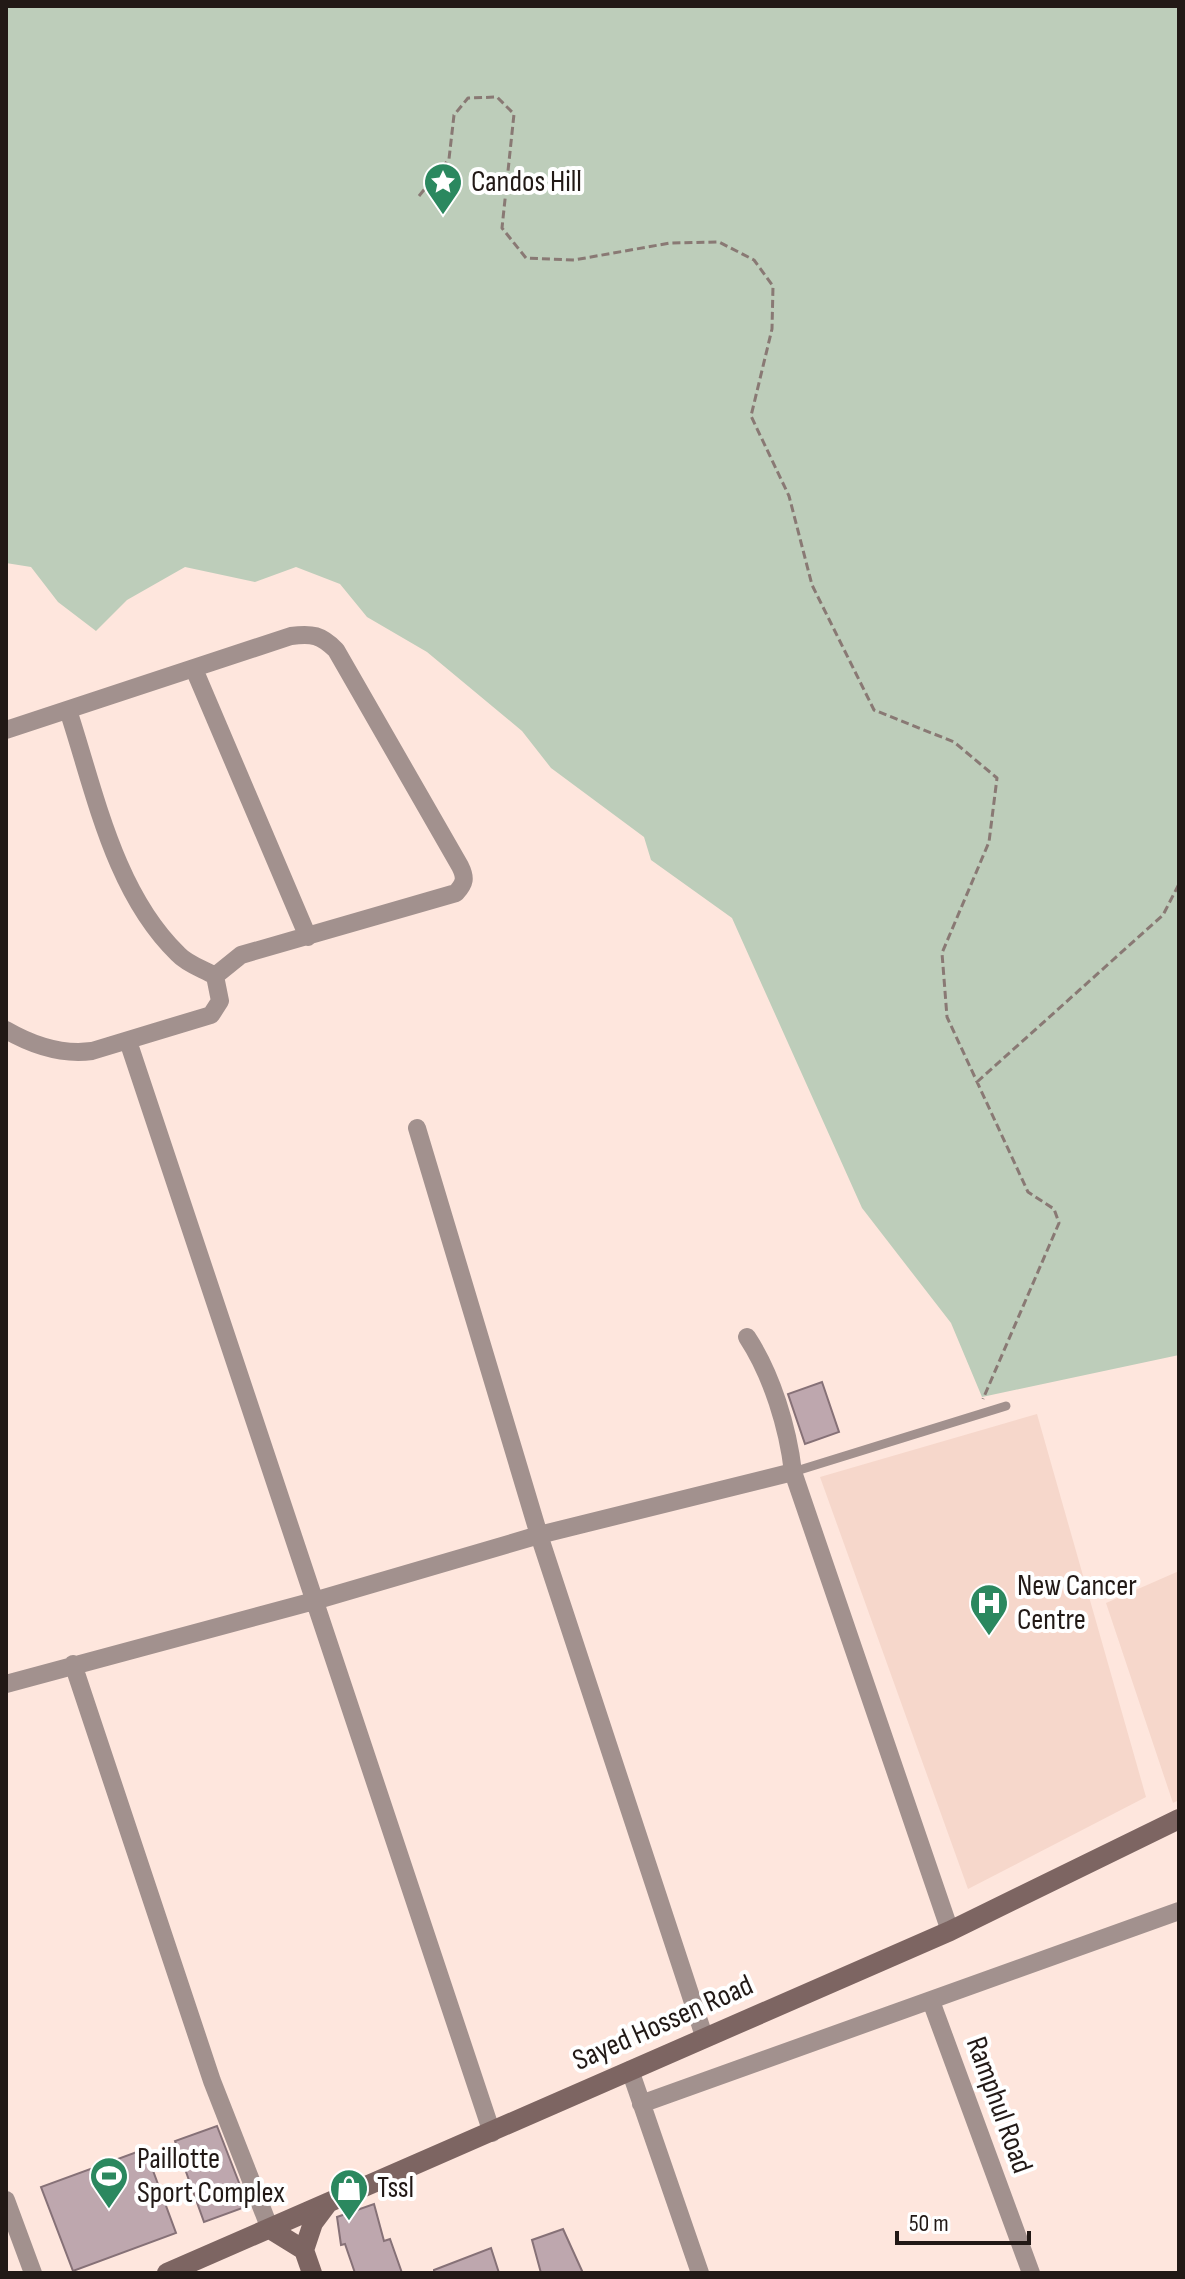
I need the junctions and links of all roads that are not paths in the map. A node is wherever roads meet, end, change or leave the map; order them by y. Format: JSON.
{"nodes":[{"id":1,"x":194,"y":669,"type":"junction"},
{"id":2,"x":68,"y":710,"type":"junction"},
{"id":3,"x":6,"y":730,"type":"edge"},
{"id":4,"x":308,"y":937,"type":"junction"},
{"id":5,"x":215,"y":976,"type":"junction"},
{"id":6,"x":6,"y":1030,"type":"edge"},
{"id":7,"x":128,"y":1041,"type":"junction"},
{"id":8,"x":417,"y":1128,"type":"dead end"},
{"id":9,"x":747,"y":1337,"type":"dead end"},
{"id":10,"x":1006,"y":1406,"type":"dead end"},
{"id":11,"x":793,"y":1472,"type":"junction"},
{"id":12,"x":539,"y":1535,"type":"junction"},
{"id":13,"x":314,"y":1601,"type":"junction"},
{"id":14,"x":73,"y":1664,"type":"junction"},
{"id":15,"x":6,"y":1684,"type":"edge"},
{"id":16,"x":1179,"y":1819,"type":"edge"},
{"id":17,"x":1179,"y":1911,"type":"edge"},
{"id":18,"x":950,"y":1931,"type":"junction"},
{"id":19,"x":931,"y":2001,"type":"junction"},
{"id":20,"x":704,"y":2036,"type":"junction"},
{"id":21,"x":630,"y":2070,"type":"junction"},
{"id":22,"x":641,"y":2104,"type":"junction"},
{"id":23,"x":492,"y":2133,"type":"junction"},
{"id":24,"x":6,"y":2200,"type":"edge"},
{"id":25,"x":328,"y":2203,"type":"junction"},
{"id":26,"x":270,"y":2229,"type":"junction"},
{"id":27,"x":12,"y":2237,"type":"edge"},
{"id":28,"x":304,"y":2250,"type":"junction"},
{"id":29,"x":33,"y":2273,"type":"edge"},
{"id":30,"x":167,"y":2273,"type":"edge"},
{"id":31,"x":312,"y":2273,"type":"edge"},
{"id":32,"x":700,"y":2273,"type":"edge"},
{"id":33,"x":1031,"y":2273,"type":"edge"}],
"edges":[{"from":1,"to":2,"type":"street"},
{"from":1,"to":4,"type":"street"},
{"from":1,"to":4,"type":"street"},
{"from":2,"to":3,"type":"street"},
{"from":2,"to":5,"type":"street"},
{"from":4,"to":5,"type":"street"},
{"from":5,"to":7,"type":"street"},
{"from":6,"to":7,"type":"street"},
{"from":7,"to":13,"type":"street"},
{"from":8,"to":12,"type":"street"},
{"from":9,"to":11,"type":"street"},
{"from":10,"to":11,"type":"lane"},
{"from":11,"to":12,"type":"street"},
{"from":11,"to":18,"type":"street"},
{"from":12,"to":13,"type":"street"},
{"from":12,"to":20,"type":"street"},
{"from":13,"to":14,"type":"street"},
{"from":13,"to":23,"type":"street"},
{"from":14,"to":15,"type":"street"},
{"from":14,"to":26,"type":"street"},
{"from":16,"to":18,"type":"main road","name":"Sayed Hossen Road"},
{"from":17,"to":19,"type":"street"},
{"from":18,"to":20,"type":"main road","name":"Sayed Hossen Road"},
{"from":19,"to":22,"type":"street"},
{"from":19,"to":33,"type":"street","name":"Ramphul Road"},
{"from":20,"to":21,"type":"main road","name":"Sayed Hossen Road"},
{"from":21,"to":22,"type":"street"},
{"from":21,"to":23,"type":"main road","name":"Sayed Hossen Road"},
{"from":22,"to":32,"type":"street"},
{"from":23,"to":25,"type":"main road","name":"Sayed Hossen Road"},
{"from":24,"to":27,"type":"street"},
{"from":25,"to":26,"type":"main road","name":"Sayed Hossen Road"},
{"from":25,"to":28,"type":"main road"},
{"from":26,"to":28,"type":"main road"},
{"from":26,"to":30,"type":"main road","name":"Sayed Hossen Road"},
{"from":27,"to":29,"type":"street"},
{"from":28,"to":31,"type":"main road"}]}
